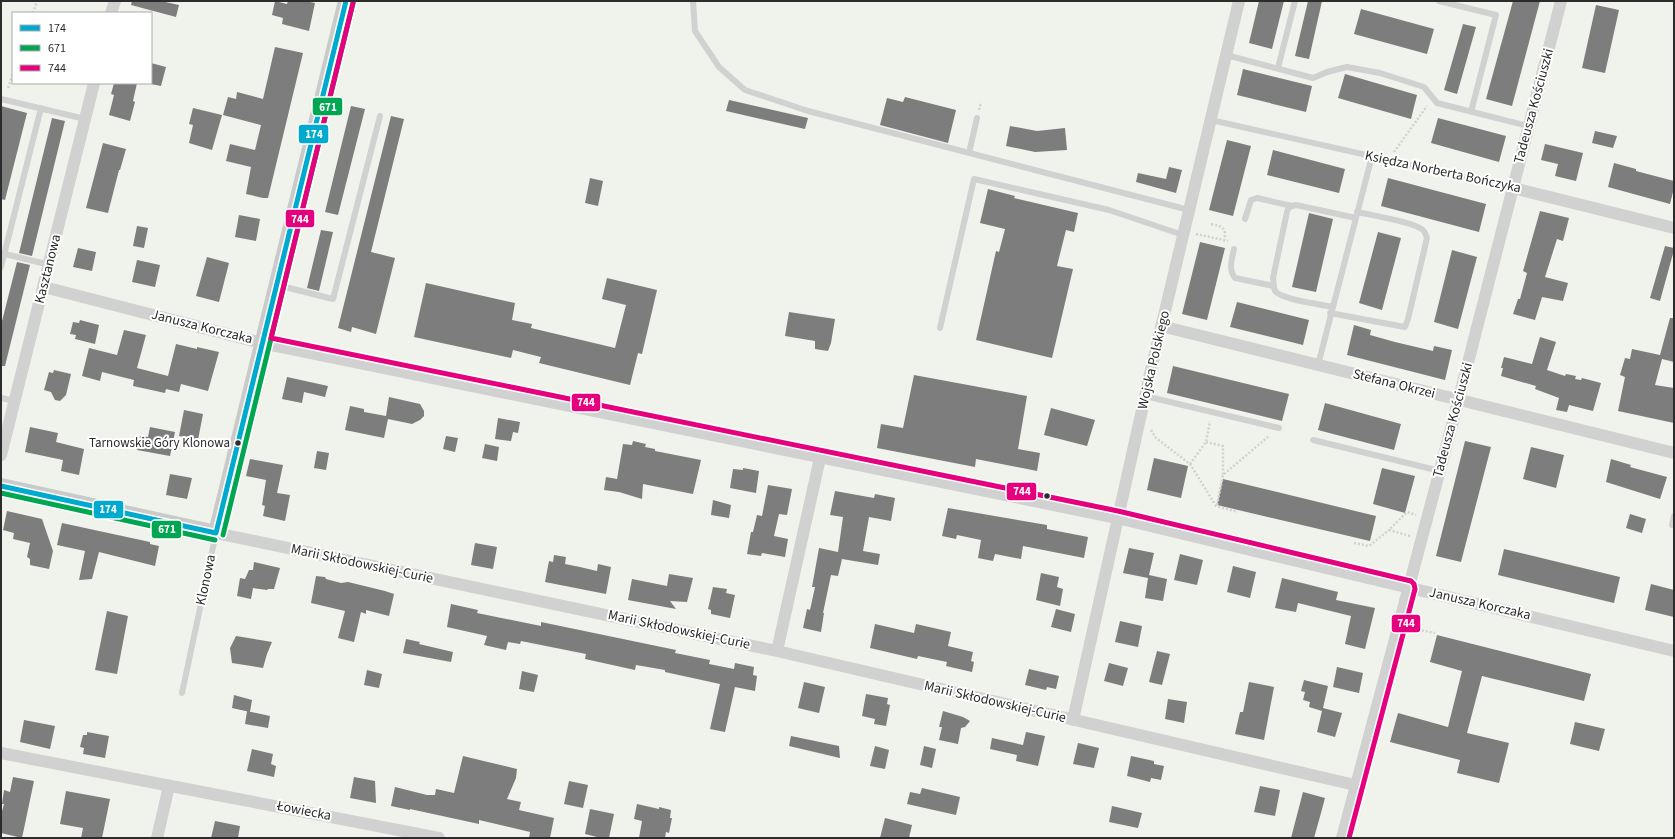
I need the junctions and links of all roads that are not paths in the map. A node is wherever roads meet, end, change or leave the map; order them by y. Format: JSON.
{"nodes":[{"id":1,"x":115,"y":1,"type":"edge"},
{"id":2,"x":346,"y":1,"type":"edge"},
{"id":3,"x":693,"y":1,"type":"edge"},
{"id":4,"x":1239,"y":1,"type":"edge"},
{"id":5,"x":1295,"y":1,"type":"edge"},
{"id":6,"x":1439,"y":1,"type":"edge"},
{"id":7,"x":1561,"y":1,"type":"edge"},
{"id":8,"x":111,"y":12,"type":"edge"},
{"id":9,"x":1226,"y":55,"type":"junction"},
{"id":10,"x":1278,"y":68,"type":"junction"},
{"id":11,"x":94,"y":84,"type":"edge"},
{"id":12,"x":1,"y":99,"type":"edge"},
{"id":13,"x":41,"y":108,"type":"junction"},
{"id":14,"x":1471,"y":112,"type":"junction"},
{"id":15,"x":380,"y":116,"type":"dead end"},
{"id":16,"x":977,"y":118,"type":"dead end"},
{"id":17,"x":85,"y":120,"type":"junction"},
{"id":18,"x":1211,"y":120,"type":"junction"},
{"id":19,"x":1528,"y":126,"type":"junction"},
{"id":20,"x":969,"y":153,"type":"junction"},
{"id":21,"x":1372,"y":156,"type":"junction"},
{"id":22,"x":1513,"y":188,"type":"junction"},
{"id":23,"x":1292,"y":206,"type":"junction"},
{"id":24,"x":1189,"y":210,"type":"junction"},
{"id":25,"x":1356,"y":215,"type":"junction"},
{"id":26,"x":1245,"y":219,"type":"dead end"},
{"id":27,"x":1674,"y":228,"type":"edge"},
{"id":28,"x":1187,"y":234,"type":"junction"},
{"id":29,"x":1234,"y":249,"type":"dead end"},
{"id":30,"x":3,"y":253,"type":"edge"},
{"id":31,"x":50,"y":265,"type":"junction"},
{"id":32,"x":1,"y":267,"type":"edge"},
{"id":33,"x":275,"y":285,"type":"junction"},
{"id":34,"x":1274,"y":286,"type":"junction"},
{"id":35,"x":44,"y":287,"type":"junction"},
{"id":36,"x":1331,"y":310,"type":"junction"},
{"id":37,"x":1161,"y":326,"type":"junction"},
{"id":38,"x":940,"y":328,"type":"dead end"},
{"id":39,"x":262,"y":343,"type":"junction"},
{"id":40,"x":1318,"y":365,"type":"junction"},
{"id":41,"x":1145,"y":396,"type":"junction"},
{"id":42,"x":1,"y":398,"type":"edge"},
{"id":43,"x":1459,"y":400,"type":"junction"},
{"id":44,"x":15,"y":401,"type":"junction"},
{"id":45,"x":1279,"y":428,"type":"road end"},
{"id":46,"x":1313,"y":440,"type":"dead end"},
{"id":47,"x":1674,"y":453,"type":"edge"},
{"id":48,"x":1,"y":455,"type":"edge"},
{"id":49,"x":820,"y":458,"type":"junction"},
{"id":50,"x":1440,"y":470,"type":"junction"},
{"id":51,"x":1,"y":486,"type":"edge"},
{"id":52,"x":1674,"y":516,"type":"edge"},
{"id":53,"x":1117,"y":518,"type":"junction"},
{"id":54,"x":1672,"y":525,"type":"dead end"},
{"id":55,"x":216,"y":533,"type":"junction"},
{"id":56,"x":1408,"y":587,"type":"junction"},
{"id":57,"x":777,"y":651,"type":"junction"},
{"id":58,"x":1674,"y":651,"type":"edge"},
{"id":59,"x":182,"y":693,"type":"dead end"},
{"id":60,"x":1073,"y":720,"type":"junction"},
{"id":61,"x":1,"y":753,"type":"edge"},
{"id":62,"x":1355,"y":785,"type":"junction"},
{"id":63,"x":169,"y":786,"type":"junction"},
{"id":64,"x":157,"y":838,"type":"edge"},
{"id":65,"x":439,"y":838,"type":"edge"},
{"id":66,"x":1342,"y":838,"type":"edge"}],
"edges":[{"from":1,"to":8,"type":"street"},
{"from":2,"to":33,"type":"street","name":"Klonowa"},
{"from":3,"to":20,"type":"lane"},
{"from":4,"to":9,"type":"street","name":"Wojska Polskiego"},
{"from":5,"to":10,"type":"lane"},
{"from":6,"to":14,"type":"lane"},
{"from":7,"to":19,"type":"street","name":"Tadeusza Kościuszki"},
{"from":9,"to":10,"type":"lane"},
{"from":9,"to":18,"type":"street","name":"Wojska Polskiego"},
{"from":10,"to":14,"type":"lane"},
{"from":11,"to":17,"type":"street","name":"Kasztanowa"},
{"from":12,"to":13,"type":"lane"},
{"from":13,"to":17,"type":"lane"},
{"from":13,"to":30,"type":"lane"},
{"from":14,"to":19,"type":"lane"},
{"from":15,"to":33,"type":"lane"},
{"from":16,"to":20,"type":"lane"},
{"from":17,"to":31,"type":"street","name":"Kasztanowa"},
{"from":18,"to":21,"type":"lane","name":"Księdza Norberta Bończyka"},
{"from":18,"to":24,"type":"street","name":"Wojska Polskiego"},
{"from":19,"to":22,"type":"street","name":"Tadeusza Kościuszki"},
{"from":20,"to":24,"type":"lane"},
{"from":21,"to":22,"type":"lane","name":"Księdza Norberta Bończyka"},
{"from":21,"to":25,"type":"lane"},
{"from":22,"to":27,"type":"street","name":"Księdza Norberta Bończyka"},
{"from":22,"to":43,"type":"street","name":"Tadeusza Kościuszki"},
{"from":23,"to":25,"type":"lane"},
{"from":23,"to":26,"type":"lane"},
{"from":23,"to":34,"type":"lane"},
{"from":24,"to":28,"type":"street","name":"Wojska Polskiego"},
{"from":25,"to":36,"type":"lane"},
{"from":25,"to":36,"type":"lane"},
{"from":28,"to":37,"type":"street","name":"Wojska Polskiego"},
{"from":28,"to":38,"type":"lane"},
{"from":29,"to":34,"type":"lane"},
{"from":30,"to":31,"type":"lane"},
{"from":30,"to":32,"type":"lane"},
{"from":31,"to":35,"type":"street","name":"Kasztanowa"},
{"from":33,"to":39,"type":"street","name":"Klonowa"},
{"from":34,"to":36,"type":"lane"},
{"from":35,"to":39,"type":"street","name":"Janusza Korczaka"},
{"from":35,"to":44,"type":"street","name":"Kasztanowa"},
{"from":36,"to":40,"type":"lane"},
{"from":37,"to":40,"type":"street","name":"Stefana Okrzei"},
{"from":37,"to":41,"type":"street","name":"Wojska Polskiego"},
{"from":39,"to":49,"type":"street","name":"Janusza Korczaka"},
{"from":39,"to":55,"type":"street","name":"Klonowa"},
{"from":40,"to":43,"type":"street","name":"Stefana Okrzei"},
{"from":41,"to":45,"type":"lane"},
{"from":41,"to":53,"type":"street","name":"Wojska Polskiego"},
{"from":42,"to":44,"type":"lane"},
{"from":43,"to":47,"type":"street","name":"Stefana Okrzei"},
{"from":43,"to":50,"type":"street","name":"Tadeusza Kościuszki"},
{"from":44,"to":48,"type":"street","name":"Kasztanowa"},
{"from":46,"to":50,"type":"lane"},
{"from":49,"to":53,"type":"street","name":"Janusza Korczaka"},
{"from":49,"to":57,"type":"street"},
{"from":50,"to":56,"type":"street","name":"Tadeusza Kościuszki"},
{"from":51,"to":55,"type":"street","name":"Marii Skłodowskiej-Curie"},
{"from":52,"to":54,"type":"lane"},
{"from":53,"to":56,"type":"street","name":"Janusza Korczaka"},
{"from":53,"to":60,"type":"street","name":"Wojska Polskiego"},
{"from":55,"to":57,"type":"street","name":"Marii Skłodowskiej-Curie"},
{"from":55,"to":59,"type":"lane","name":"Klonowa"},
{"from":56,"to":58,"type":"street","name":"Janusza Korczaka"},
{"from":56,"to":62,"type":"street","name":"Tadeusza Kościuszki"},
{"from":57,"to":60,"type":"street","name":"Marii Skłodowskiej-Curie"},
{"from":60,"to":62,"type":"street","name":"Marii Skłodowskiej-Curie"},
{"from":61,"to":63,"type":"street","name":"Łowiecka"},
{"from":62,"to":66,"type":"street","name":"Tadeusza Kościuszki"},
{"from":63,"to":64,"type":"street"},
{"from":63,"to":65,"type":"street","name":"Łowiecka"}]}
